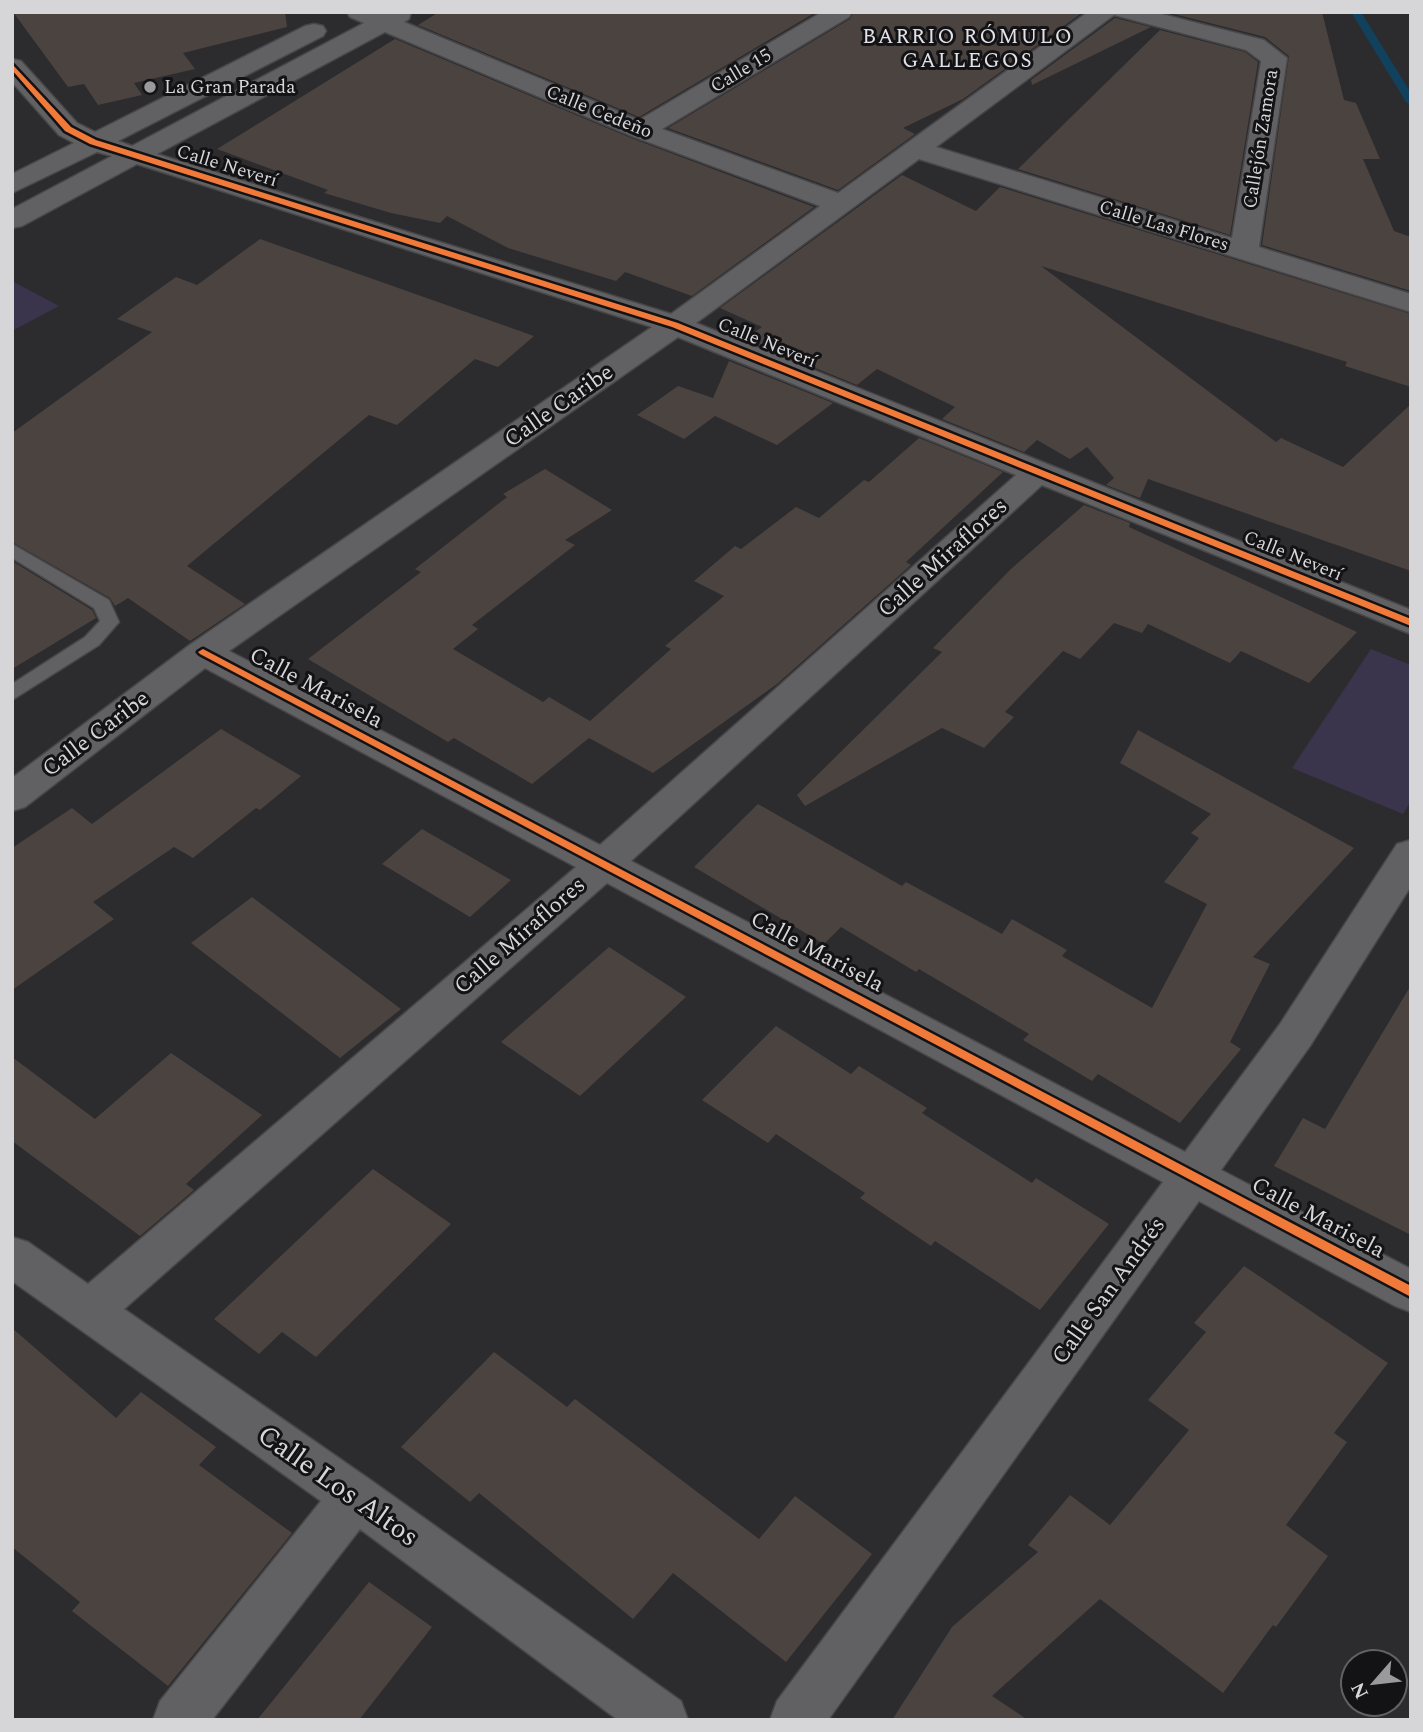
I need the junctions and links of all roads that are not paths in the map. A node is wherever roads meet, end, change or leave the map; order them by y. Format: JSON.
{"nodes":[{"id":1,"x":351,"y":12,"type":"edge"},
{"id":2,"x":840,"y":12,"type":"edge"},
{"id":3,"x":1104,"y":12,"type":"edge"},
{"id":4,"x":1124,"y":12,"type":"edge"},
{"id":5,"x":382,"y":16,"type":"edge"},
{"id":6,"x":12,"y":66,"type":"edge"},
{"id":7,"x":641,"y":130,"type":"junction"},
{"id":8,"x":93,"y":142,"type":"junction"},
{"id":9,"x":918,"y":150,"type":"junction"},
{"id":10,"x":135,"y":155,"type":"junction"},
{"id":11,"x":12,"y":185,"type":"edge"},
{"id":12,"x":841,"y":204,"type":"junction"},
{"id":13,"x":12,"y":220,"type":"edge"},
{"id":14,"x":1244,"y":251,"type":"junction"},
{"id":15,"x":1411,"y":303,"type":"edge"},
{"id":16,"x":675,"y":324,"type":"junction"},
{"id":17,"x":1039,"y":471,"type":"junction"},
{"id":18,"x":12,"y":550,"type":"edge"},
{"id":19,"x":1411,"y":623,"type":"edge"},
{"id":20,"x":203,"y":652,"type":"junction"},
{"id":21,"x":12,"y":693,"type":"edge"},
{"id":22,"x":12,"y":798,"type":"edge"},
{"id":23,"x":1411,"y":854,"type":"edge"},
{"id":24,"x":604,"y":864,"type":"junction"},
{"id":25,"x":1194,"y":1175,"type":"junction"},
{"id":26,"x":12,"y":1256,"type":"edge"},
{"id":27,"x":1411,"y":1292,"type":"edge"},
{"id":28,"x":90,"y":1311,"type":"junction"},
{"id":29,"x":355,"y":1497,"type":"junction"},
{"id":30,"x":179,"y":1720,"type":"edge"},
{"id":31,"x":662,"y":1720,"type":"edge"},
{"id":32,"x":796,"y":1720,"type":"edge"}],
"edges":[{"from":1,"to":8,"type":"street"},
{"from":2,"to":7,"type":"street","name":"Calle 15"},
{"from":3,"to":9,"type":"street","name":"Calle Caribe"},
{"from":4,"to":14,"type":"street","name":"Callejón Zamora"},
{"from":5,"to":7,"type":"street","name":"Calle Cedeño"},
{"from":5,"to":10,"type":"street"},
{"from":6,"to":8,"type":"street","name":"Calle Neverí"},
{"from":7,"to":12,"type":"street","name":"Calle Cedeño"},
{"from":8,"to":10,"type":"street","name":"Calle Neverí"},
{"from":8,"to":11,"type":"street"},
{"from":9,"to":12,"type":"street","name":"Calle Caribe"},
{"from":9,"to":14,"type":"street","name":"Calle Las Flores"},
{"from":10,"to":13,"type":"street"},
{"from":10,"to":16,"type":"street","name":"Calle Neverí"},
{"from":12,"to":16,"type":"street","name":"Calle Caribe"},
{"from":14,"to":15,"type":"street","name":"Calle Las Flores"},
{"from":16,"to":17,"type":"street","name":"Calle Neverí"},
{"from":16,"to":20,"type":"street","name":"Calle Caribe"},
{"from":17,"to":19,"type":"street","name":"Calle Neverí"},
{"from":17,"to":24,"type":"street","name":"Calle Miraflores"},
{"from":18,"to":21,"type":"lane"},
{"from":20,"to":22,"type":"street","name":"Calle Caribe"},
{"from":20,"to":24,"type":"street","name":"Calle Marisela"},
{"from":23,"to":25,"type":"street","name":"Calle San Andrés"},
{"from":24,"to":25,"type":"street","name":"Calle Marisela"},
{"from":24,"to":28,"type":"street","name":"Calle Miraflores"},
{"from":25,"to":27,"type":"street","name":"Calle Marisela"},
{"from":25,"to":32,"type":"street","name":"Calle San Andrés"},
{"from":26,"to":28,"type":"street","name":"Calle Los Altos"},
{"from":28,"to":29,"type":"street","name":"Calle Los Altos"},
{"from":29,"to":30,"type":"street"},
{"from":29,"to":31,"type":"street","name":"Calle Los Altos"}]}
